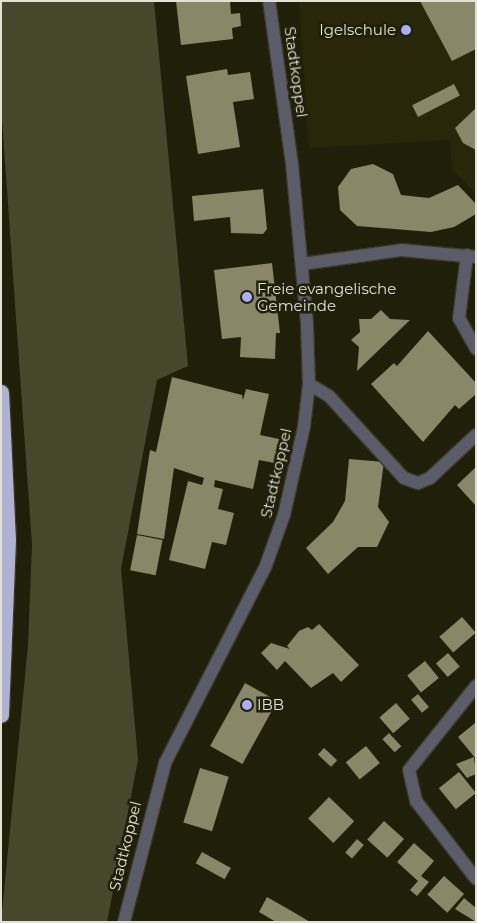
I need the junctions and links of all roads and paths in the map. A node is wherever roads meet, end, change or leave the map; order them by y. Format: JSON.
{"nodes":[{"id":1,"x":269,"y":1,"type":"edge"},
{"id":2,"x":472,"y":256,"type":"edge"},
{"id":3,"x":302,"y":264,"type":"junction"},
{"id":4,"x":476,"y":349,"type":"edge"},
{"id":5,"x":309,"y":384,"type":"junction"},
{"id":6,"x":1,"y":392,"type":"edge"},
{"id":7,"x":476,"y":434,"type":"edge"},
{"id":8,"x":476,"y":686,"type":"edge"},
{"id":9,"x":1,"y":715,"type":"edge"},
{"id":10,"x":476,"y":879,"type":"edge"},
{"id":11,"x":124,"y":922,"type":"edge"}],
"edges":[{"from":1,"to":3,"type":"street","name":"Stadtkoppel"},
{"from":2,"to":3,"type":"street"},
{"from":2,"to":4,"type":"street"},
{"from":3,"to":5,"type":"street","name":"Stadtkoppel"},
{"from":5,"to":7,"type":"street"},
{"from":5,"to":11,"type":"street","name":"Stadtkoppel"},
{"from":6,"to":9,"type":"highway"},
{"from":8,"to":10,"type":"street"}]}
